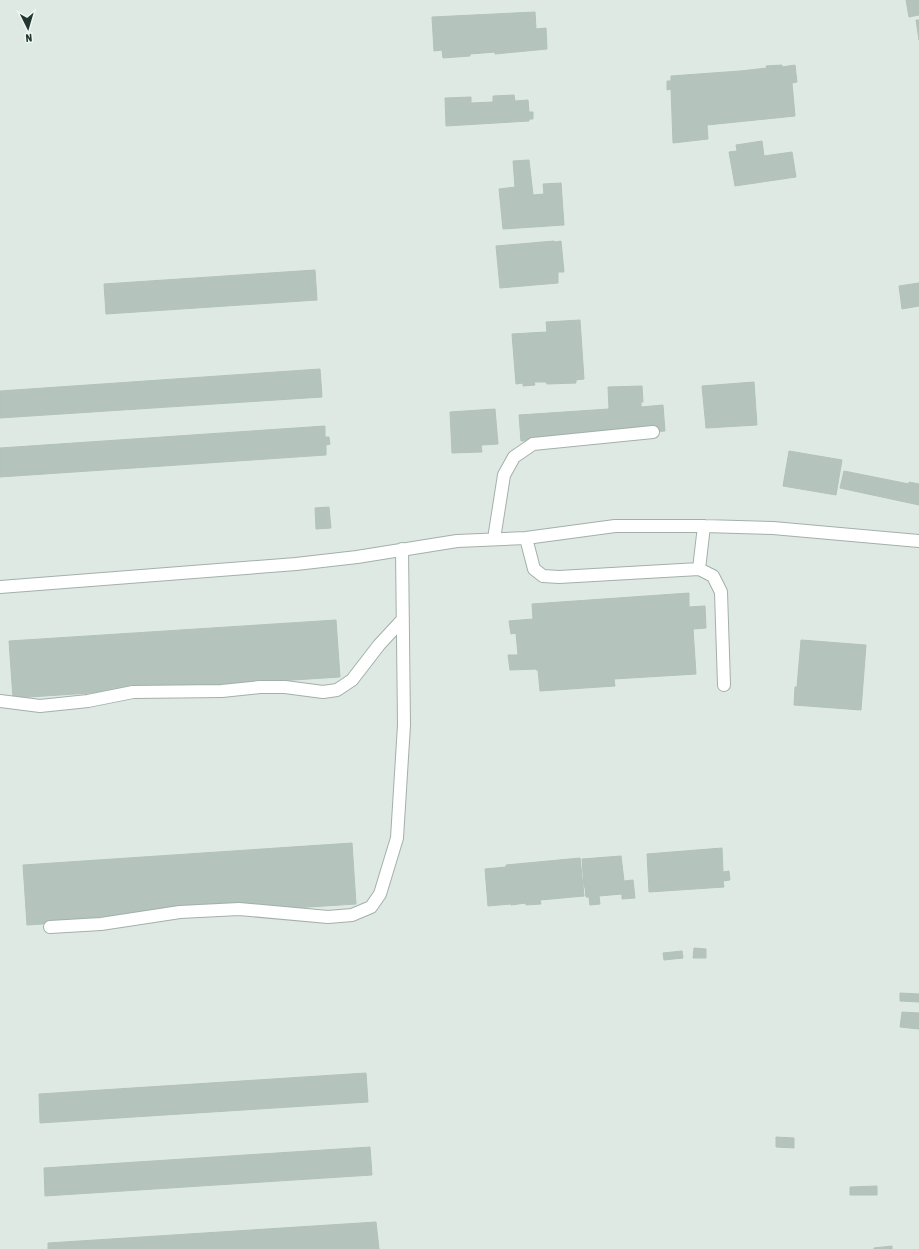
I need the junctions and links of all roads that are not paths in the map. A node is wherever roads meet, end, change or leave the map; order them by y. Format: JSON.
{"nodes":[{"id":1,"x":653,"y":432,"type":"dead end"},
{"id":2,"x":704,"y":526,"type":"junction"},
{"id":3,"x":526,"y":538,"type":"junction"},
{"id":4,"x":494,"y":539,"type":"junction"},
{"id":5,"x":919,"y":541,"type":"edge"},
{"id":6,"x":402,"y":549,"type":"junction"},
{"id":7,"x":699,"y":569,"type":"junction"},
{"id":8,"x":0,"y":588,"type":"edge"},
{"id":9,"x":403,"y":619,"type":"junction"},
{"id":10,"x":724,"y":685,"type":"dead end"},
{"id":11,"x":0,"y":701,"type":"edge"},
{"id":12,"x":50,"y":927,"type":"dead end"}],
"edges":[{"from":1,"to":4,"type":"lane"},
{"from":2,"to":3,"type":"lane"},
{"from":2,"to":5,"type":"lane"},
{"from":2,"to":7,"type":"lane"},
{"from":3,"to":4,"type":"lane"},
{"from":3,"to":7,"type":"lane"},
{"from":4,"to":6,"type":"lane"},
{"from":6,"to":8,"type":"lane"},
{"from":6,"to":9,"type":"lane"},
{"from":7,"to":10,"type":"lane"},
{"from":9,"to":11,"type":"lane"},
{"from":9,"to":12,"type":"lane"}]}
